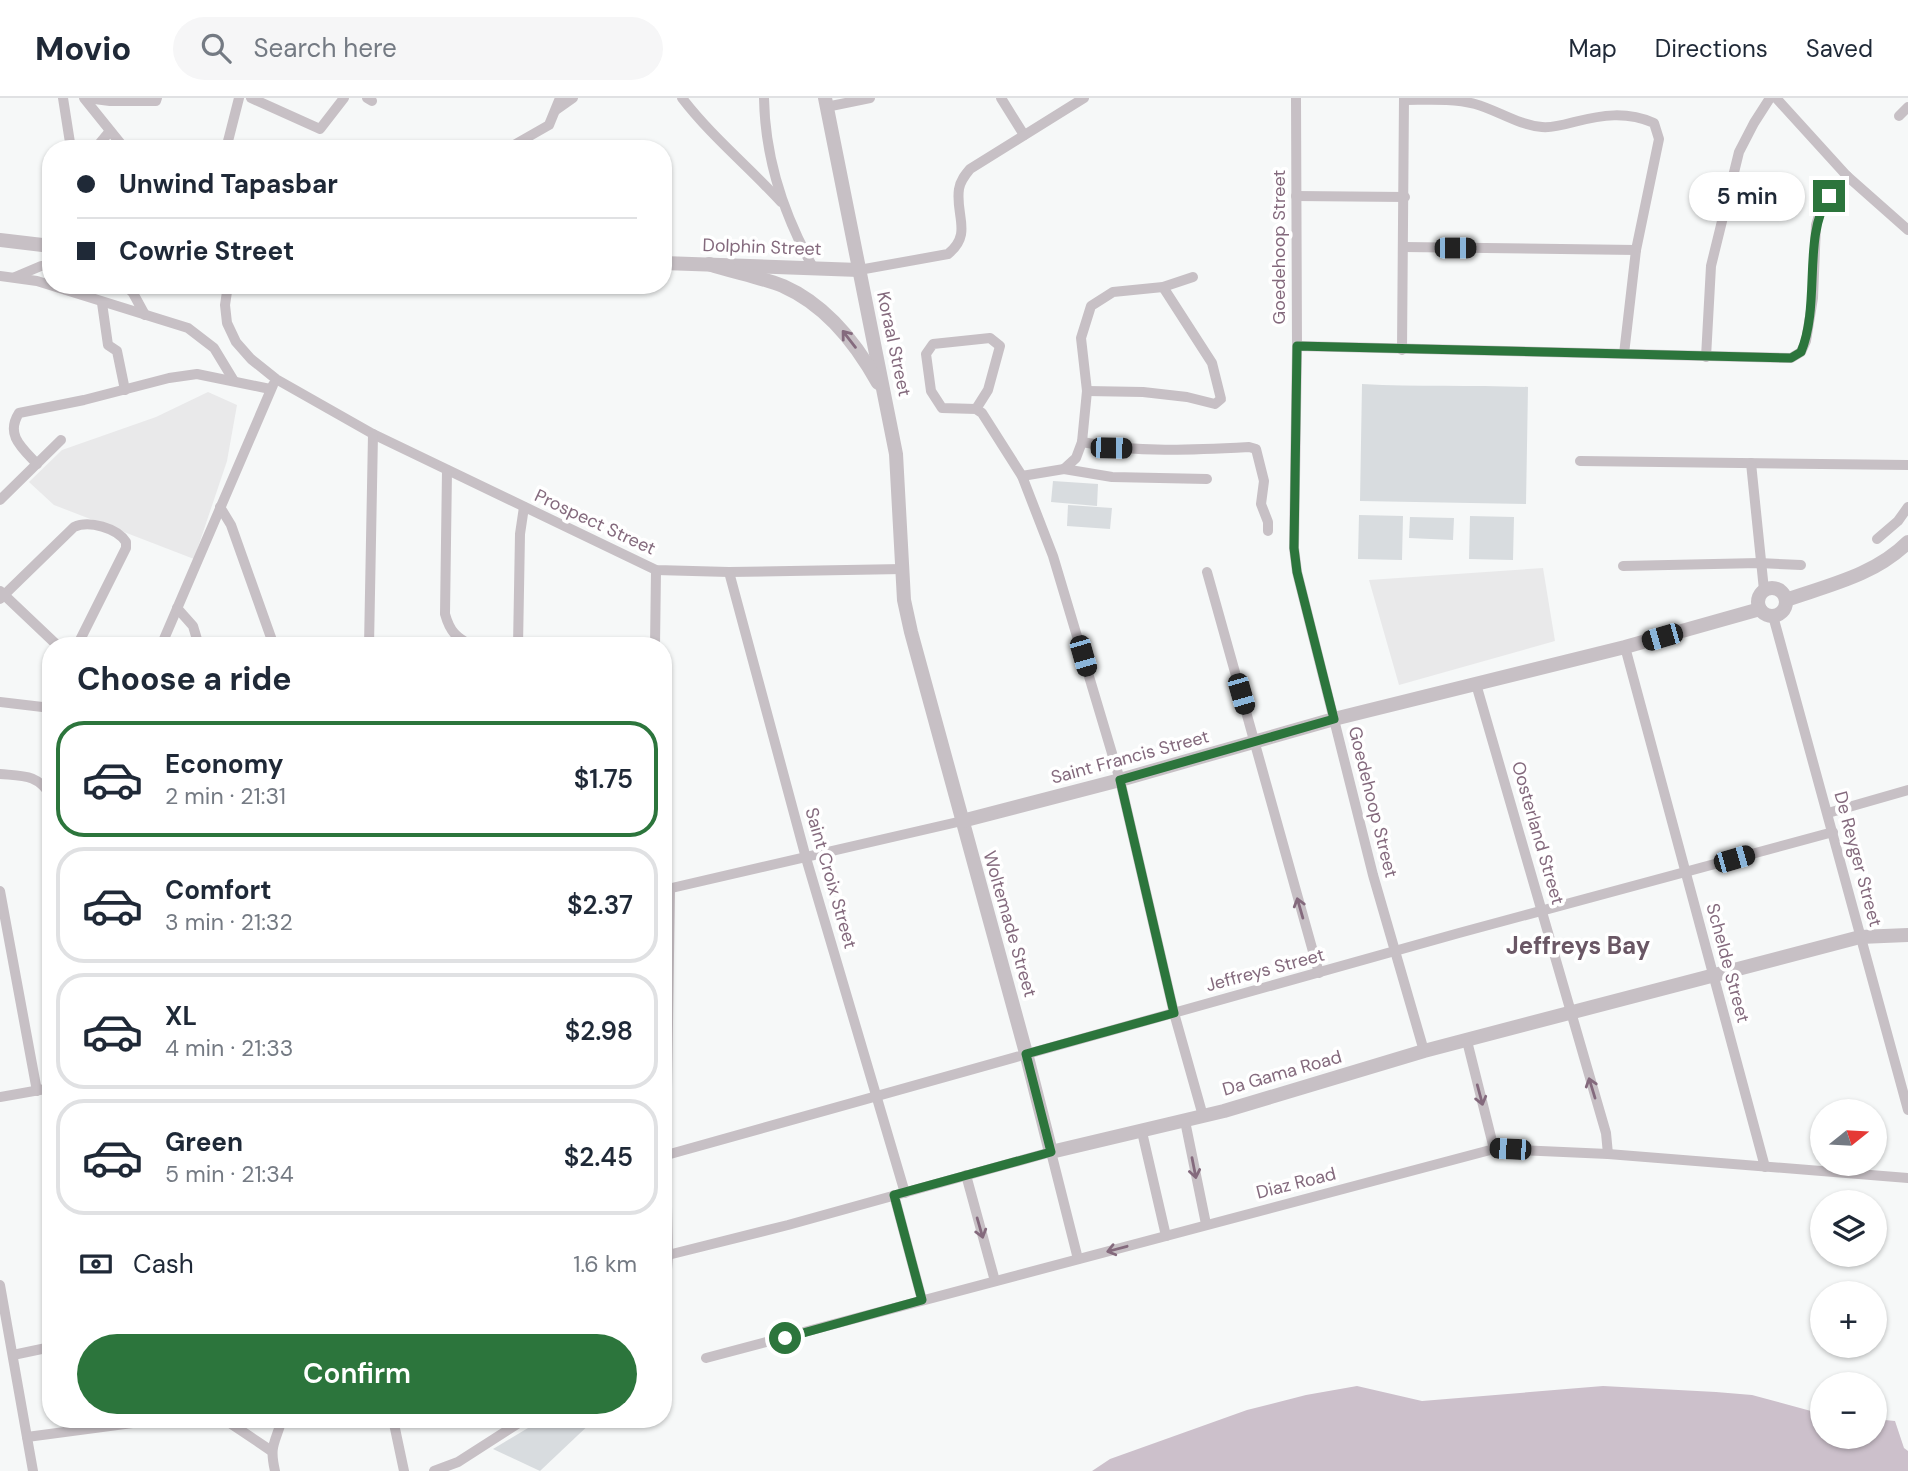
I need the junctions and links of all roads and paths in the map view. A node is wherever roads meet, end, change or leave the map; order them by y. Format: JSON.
{"nodes":[{"id":1,"x":63,"y":98,"type":"edge"},
{"id":2,"x":86,"y":98,"type":"edge"},
{"id":3,"x":157,"y":98,"type":"edge"},
{"id":4,"x":239,"y":98,"type":"edge"},
{"id":5,"x":251,"y":98,"type":"edge"},
{"id":6,"x":344,"y":98,"type":"edge"},
{"id":7,"x":560,"y":98,"type":"edge"},
{"id":8,"x":573,"y":98,"type":"edge"},
{"id":9,"x":682,"y":98,"type":"edge"},
{"id":10,"x":764,"y":98,"type":"edge"},
{"id":11,"x":870,"y":98,"type":"edge"},
{"id":12,"x":1001,"y":98,"type":"edge"},
{"id":13,"x":1084,"y":98,"type":"edge"},
{"id":14,"x":1296,"y":98,"type":"edge"},
{"id":15,"x":1770,"y":98,"type":"edge"},
{"id":16,"x":1776,"y":98,"type":"edge"},
{"id":17,"x":1404,"y":99,"type":"edge"},
{"id":18,"x":1454,"y":99,"type":"edge"},
{"id":19,"x":825,"y":103,"type":"edge"},
{"id":20,"x":1908,"y":107,"type":"edge"},
{"id":21,"x":556,"y":110,"type":"junction"},
{"id":22,"x":1899,"y":116,"type":"dead end"},
{"id":23,"x":110,"y":131,"type":"junction"},
{"id":24,"x":1024,"y":135,"type":"junction"},
{"id":25,"x":70,"y":140,"type":"edge"},
{"id":26,"x":102,"y":140,"type":"edge"},
{"id":27,"x":118,"y":140,"type":"edge"},
{"id":28,"x":228,"y":140,"type":"edge"},
{"id":29,"x":523,"y":140,"type":"edge"},
{"id":30,"x":1847,"y":176,"type":"junction"},
{"id":31,"x":1296,"y":196,"type":"junction"},
{"id":32,"x":1405,"y":197,"type":"junction"},
{"id":33,"x":783,"y":204,"type":"junction"},
{"id":34,"x":1908,"y":230,"type":"edge"},
{"id":35,"x":0,"y":240,"type":"edge"},
{"id":36,"x":42,"y":245,"type":"edge"},
{"id":37,"x":1404,"y":247,"type":"junction"},
{"id":38,"x":1636,"y":250,"type":"junction"},
{"id":39,"x":672,"y":263,"type":"edge"},
{"id":40,"x":709,"y":264,"type":"junction"},
{"id":41,"x":42,"y":266,"type":"edge"},
{"id":42,"x":814,"y":268,"type":"junction"},
{"id":43,"x":859,"y":270,"type":"junction"},
{"id":44,"x":0,"y":276,"type":"edge"},
{"id":45,"x":1193,"y":277,"type":"dead end"},
{"id":46,"x":13,"y":278,"type":"junction"},
{"id":47,"x":42,"y":283,"type":"edge"},
{"id":48,"x":1163,"y":287,"type":"junction"},
{"id":49,"x":75,"y":294,"type":"edge"},
{"id":50,"x":134,"y":294,"type":"edge"},
{"id":51,"x":227,"y":294,"type":"edge"},
{"id":52,"x":102,"y":303,"type":"junction"},
{"id":53,"x":145,"y":315,"type":"junction"},
{"id":54,"x":1297,"y":346,"type":"junction"},
{"id":55,"x":1402,"y":350,"type":"junction"},
{"id":56,"x":1625,"y":354,"type":"junction"},
{"id":57,"x":1706,"y":357,"type":"junction"},
{"id":58,"x":234,"y":381,"type":"junction"},
{"id":59,"x":273,"y":384,"type":"junction"},
{"id":60,"x":125,"y":390,"type":"junction"},
{"id":61,"x":1087,"y":391,"type":"junction"},
{"id":62,"x":886,"y":396,"type":"junction"},
{"id":63,"x":976,"y":409,"type":"junction"},
{"id":64,"x":373,"y":434,"type":"junction"},
{"id":65,"x":61,"y":440,"type":"dead end"},
{"id":66,"x":1082,"y":442,"type":"junction"},
{"id":67,"x":1580,"y":461,"type":"dead end"},
{"id":68,"x":1751,"y":463,"type":"junction"},
{"id":69,"x":37,"y":464,"type":"junction"},
{"id":70,"x":1908,"y":465,"type":"edge"},
{"id":71,"x":1064,"y":469,"type":"junction"},
{"id":72,"x":447,"y":470,"type":"junction"},
{"id":73,"x":1022,"y":476,"type":"junction"},
{"id":74,"x":1207,"y":479,"type":"dead end"},
{"id":75,"x":0,"y":499,"type":"edge"},
{"id":76,"x":220,"y":507,"type":"junction"},
{"id":77,"x":524,"y":507,"type":"junction"},
{"id":78,"x":1908,"y":507,"type":"edge"},
{"id":79,"x":1268,"y":531,"type":"dead end"},
{"id":80,"x":1877,"y":539,"type":"dead end"},
{"id":81,"x":1908,"y":542,"type":"edge"},
{"id":82,"x":1759,"y":563,"type":"junction"},
{"id":83,"x":1801,"y":565,"type":"dead end"},
{"id":84,"x":1623,"y":566,"type":"dead end"},
{"id":85,"x":903,"y":569,"type":"junction"},
{"id":86,"x":656,"y":570,"type":"junction"},
{"id":87,"x":730,"y":572,"type":"junction"},
{"id":88,"x":1208,"y":572,"type":"dead end"},
{"id":89,"x":1764,"y":590,"type":"junction"},
{"id":90,"x":1,"y":595,"type":"edge"},
{"id":91,"x":904,"y":600,"type":"joint"},
{"id":92,"x":1786,"y":600,"type":"junction"},
{"id":93,"x":177,"y":608,"type":"junction"},
{"id":94,"x":1759,"y":609,"type":"junction"},
{"id":95,"x":1773,"y":617,"type":"junction"},
{"id":96,"x":48,"y":637,"type":"edge"},
{"id":97,"x":82,"y":637,"type":"edge"},
{"id":98,"x":165,"y":637,"type":"edge"},
{"id":99,"x":196,"y":637,"type":"edge"},
{"id":100,"x":271,"y":637,"type":"edge"},
{"id":101,"x":369,"y":637,"type":"edge"},
{"id":102,"x":457,"y":637,"type":"edge"},
{"id":103,"x":518,"y":637,"type":"edge"},
{"id":104,"x":655,"y":637,"type":"edge"},
{"id":105,"x":1625,"y":647,"type":"junction"},
{"id":106,"x":1476,"y":684,"type":"junction"},
{"id":107,"x":0,"y":702,"type":"edge"},
{"id":108,"x":42,"y":707,"type":"edge"},
{"id":109,"x":1334,"y":719,"type":"junction"},
{"id":110,"x":1255,"y":742,"type":"junction"},
{"id":111,"x":0,"y":774,"type":"edge"},
{"id":112,"x":1120,"y":780,"type":"junction"},
{"id":113,"x":42,"y":783,"type":"edge"},
{"id":114,"x":1908,"y":790,"type":"edge"},
{"id":115,"x":1828,"y":813,"type":"junction"},
{"id":116,"x":961,"y":821,"type":"junction"},
{"id":117,"x":1833,"y":832,"type":"junction"},
{"id":118,"x":806,"y":858,"type":"junction"},
{"id":119,"x":1685,"y":873,"type":"junction"},
{"id":120,"x":672,"y":888,"type":"edge"},
{"id":121,"x":0,"y":891,"type":"edge"},
{"id":122,"x":1542,"y":911,"type":"junction"},
{"id":123,"x":1908,"y":935,"type":"edge"},
{"id":124,"x":1860,"y":937,"type":"junction"},
{"id":125,"x":1396,"y":952,"type":"junction"},
{"id":126,"x":1319,"y":973,"type":"junction"},
{"id":127,"x":1713,"y":975,"type":"junction"},
{"id":128,"x":1570,"y":1012,"type":"junction"},
{"id":129,"x":1174,"y":1013,"type":"junction"},
{"id":130,"x":1466,"y":1041,"type":"junction"},
{"id":131,"x":1424,"y":1051,"type":"junction"},
{"id":132,"x":1026,"y":1054,"type":"junction"},
{"id":133,"x":42,"y":1090,"type":"edge"},
{"id":134,"x":37,"y":1091,"type":"junction"},
{"id":135,"x":877,"y":1095,"type":"junction"},
{"id":136,"x":0,"y":1097,"type":"edge"},
{"id":137,"x":1908,"y":1110,"type":"edge"},
{"id":138,"x":1203,"y":1115,"type":"junction"},
{"id":139,"x":1185,"y":1121,"type":"junction"},
{"id":140,"x":1142,"y":1132,"type":"junction"},
{"id":141,"x":1494,"y":1149,"type":"junction"},
{"id":142,"x":1051,"y":1152,"type":"junction"},
{"id":143,"x":672,"y":1154,"type":"edge"},
{"id":144,"x":1608,"y":1154,"type":"junction"},
{"id":145,"x":1765,"y":1167,"type":"junction"},
{"id":146,"x":966,"y":1175,"type":"junction"},
{"id":147,"x":1908,"y":1178,"type":"edge"},
{"id":148,"x":900,"y":1194,"type":"junction"},
{"id":149,"x":1206,"y":1224,"type":"junction"},
{"id":150,"x":1166,"y":1236,"type":"junction"},
{"id":151,"x":672,"y":1254,"type":"edge"},
{"id":152,"x":1078,"y":1259,"type":"junction"},
{"id":153,"x":995,"y":1281,"type":"junction"},
{"id":154,"x":0,"y":1288,"type":"edge"},
{"id":155,"x":922,"y":1300,"type":"junction"},
{"id":156,"x":42,"y":1349,"type":"edge"},
{"id":157,"x":13,"y":1355,"type":"junction"},
{"id":158,"x":706,"y":1359,"type":"dead end"},
{"id":159,"x":95,"y":1428,"type":"edge"},
{"id":160,"x":237,"y":1428,"type":"edge"},
{"id":161,"x":279,"y":1428,"type":"edge"},
{"id":162,"x":395,"y":1428,"type":"edge"},
{"id":163,"x":512,"y":1428,"type":"edge"},
{"id":164,"x":27,"y":1437,"type":"junction"},
{"id":165,"x":270,"y":1450,"type":"junction"},
{"id":166,"x":459,"y":1466,"type":"edge"},
{"id":167,"x":33,"y":1471,"type":"edge"},
{"id":168,"x":275,"y":1471,"type":"edge"},
{"id":169,"x":404,"y":1471,"type":"edge"},
{"id":170,"x":434,"y":1471,"type":"edge"}],
"edges":[{"from":1,"to":25,"type":"street"},
{"from":2,"to":3,"type":"street"},
{"from":2,"to":23,"type":"street"},
{"from":4,"to":28,"type":"street"},
{"from":5,"to":6,"type":"street"},
{"from":7,"to":21,"type":"street"},
{"from":8,"to":21,"type":"street"},
{"from":9,"to":33,"type":"street"},
{"from":10,"to":33,"type":"street"},
{"from":11,"to":19,"type":"street"},
{"from":12,"to":24,"type":"street"},
{"from":13,"to":24,"type":"street"},
{"from":14,"to":31,"type":"street","name":"Goedehoop Street"},
{"from":15,"to":57,"type":"street"},
{"from":16,"to":30,"type":"street"},
{"from":17,"to":18,"type":"street"},
{"from":17,"to":32,"type":"street"},
{"from":18,"to":38,"type":"street"},
{"from":19,"to":43,"type":"street","name":"Koraal Street"},
{"from":20,"to":22,"type":"street"},
{"from":21,"to":29,"type":"street"},
{"from":23,"to":26,"type":"street"},
{"from":23,"to":27,"type":"street"},
{"from":24,"to":43,"type":"street"},
{"from":30,"to":34,"type":"street"},
{"from":30,"to":57,"type":"street"},
{"from":31,"to":32,"type":"street"},
{"from":31,"to":54,"type":"street","name":"Goedehoop Street"},
{"from":32,"to":37,"type":"street"},
{"from":33,"to":42,"type":"street"},
{"from":35,"to":36,"type":"street"},
{"from":37,"to":38,"type":"street"},
{"from":37,"to":55,"type":"street"},
{"from":38,"to":56,"type":"street"},
{"from":39,"to":40,"type":"street","name":"Dolphin Street"},
{"from":40,"to":42,"type":"street","name":"Dolphin Street"},
{"from":62,"to":40,"type":"street","one_way":true},
{"from":41,"to":46,"type":"street"},
{"from":42,"to":43,"type":"street","name":"Dolphin Street"},
{"from":43,"to":62,"type":"street","name":"Koraal Street"},
{"from":44,"to":46,"type":"street"},
{"from":45,"to":48,"type":"street"},
{"from":46,"to":47,"type":"street"},
{"from":48,"to":61,"type":"street"},
{"from":48,"to":61,"type":"street"},
{"from":49,"to":52,"type":"street"},
{"from":50,"to":53,"type":"street"},
{"from":51,"to":59,"type":"street"},
{"from":52,"to":53,"type":"street"},
{"from":52,"to":60,"type":"street"},
{"from":53,"to":58,"type":"street"},
{"from":54,"to":55,"type":"street"},
{"from":54,"to":109,"type":"street","name":"Goedehoop Street"},
{"from":55,"to":56,"type":"street"},
{"from":56,"to":57,"type":"street"},
{"from":58,"to":59,"type":"street"},
{"from":58,"to":60,"type":"street"},
{"from":59,"to":64,"type":"street","name":"Prospect Street"},
{"from":59,"to":76,"type":"street"},
{"from":60,"to":69,"type":"street"},
{"from":61,"to":66,"type":"street"},
{"from":62,"to":85,"type":"street","name":"Koraal Street"},
{"from":63,"to":63,"type":"street"},
{"from":63,"to":73,"type":"street"},
{"from":64,"to":72,"type":"street","name":"Prospect Street"},
{"from":64,"to":101,"type":"street"},
{"from":65,"to":69,"type":"street"},
{"from":66,"to":71,"type":"street"},
{"from":66,"to":79,"type":"street"},
{"from":67,"to":68,"type":"street"},
{"from":68,"to":70,"type":"street"},
{"from":68,"to":82,"type":"street"},
{"from":69,"to":75,"type":"street"},
{"from":71,"to":73,"type":"street"},
{"from":71,"to":74,"type":"street"},
{"from":72,"to":77,"type":"street","name":"Prospect Street"},
{"from":72,"to":102,"type":"street"},
{"from":73,"to":112,"type":"street"},
{"from":76,"to":93,"type":"street"},
{"from":76,"to":100,"type":"street"},
{"from":77,"to":86,"type":"street","name":"Prospect Street"},
{"from":77,"to":103,"type":"street"},
{"from":78,"to":80,"type":"street"},
{"from":81,"to":92,"type":"street"},
{"from":82,"to":83,"type":"street"},
{"from":82,"to":84,"type":"street"},
{"from":82,"to":89,"type":"street"},
{"from":85,"to":87,"type":"street","name":"Prospect Street"},
{"from":85,"to":91,"type":"street","name":"Koraal Street"},
{"from":86,"to":87,"type":"street","name":"Prospect Street"},
{"from":86,"to":104,"type":"street"},
{"from":87,"to":118,"type":"street","name":"Saint Croix Street"},
{"from":88,"to":110,"type":"street"},
{"from":89,"to":92,"type":"street"},
{"from":89,"to":94,"type":"street"},
{"from":90,"to":96,"type":"street"},
{"from":90,"to":97,"type":"street"},
{"from":91,"to":116,"type":"street","name":"Woltemade Street"},
{"from":92,"to":95,"type":"street"},
{"from":93,"to":98,"type":"street"},
{"from":93,"to":99,"type":"street"},
{"from":94,"to":95,"type":"street"},
{"from":94,"to":105,"type":"street","name":"Saint Francis Street"},
{"from":95,"to":115,"type":"street","name":"De Reyger Street"},
{"from":105,"to":106,"type":"street","name":"Saint Francis Street"},
{"from":105,"to":119,"type":"street","name":"Schelde Street"},
{"from":106,"to":109,"type":"street","name":"Saint Francis Street"},
{"from":106,"to":122,"type":"street","name":"Oosterland Street"},
{"from":107,"to":108,"type":"street"},
{"from":109,"to":110,"type":"street","name":"Saint Francis Street"},
{"from":109,"to":125,"type":"street","name":"Goedehoop Street"},
{"from":110,"to":112,"type":"street","name":"Saint Francis Street"},
{"from":126,"to":110,"type":"street","one_way":true},
{"from":111,"to":113,"type":"street"},
{"from":112,"to":116,"type":"street","name":"Saint Francis Street"},
{"from":112,"to":129,"type":"street"},
{"from":114,"to":115,"type":"street"},
{"from":115,"to":117,"type":"street","name":"De Reyger Street"},
{"from":116,"to":118,"type":"street","name":"Saint Francis Street"},
{"from":116,"to":132,"type":"street","name":"Woltemade Street"},
{"from":117,"to":119,"type":"street","name":"Jeffreys Street"},
{"from":117,"to":124,"type":"street","name":"De Reyger Street"},
{"from":118,"to":120,"type":"street","name":"Saint Francis Street"},
{"from":118,"to":135,"type":"street","name":"Saint Croix Street"},
{"from":119,"to":122,"type":"street","name":"Jeffreys Street"},
{"from":119,"to":127,"type":"street","name":"Schelde Street"},
{"from":121,"to":134,"type":"street"},
{"from":122,"to":125,"type":"street","name":"Jeffreys Street"},
{"from":122,"to":128,"type":"street","name":"Oosterland Street"},
{"from":123,"to":124,"type":"street","name":"Da Gama Road"},
{"from":124,"to":127,"type":"street","name":"Da Gama Road"},
{"from":124,"to":137,"type":"street","name":"De Reyger Street"},
{"from":125,"to":126,"type":"street","name":"Jeffreys Street"},
{"from":125,"to":131,"type":"street","name":"Goedehoop Street"},
{"from":126,"to":129,"type":"street","name":"Jeffreys Street"},
{"from":127,"to":128,"type":"street","name":"Da Gama Road"},
{"from":127,"to":145,"type":"street","name":"Schelde Street"},
{"from":128,"to":130,"type":"street","name":"Da Gama Road"},
{"from":144,"to":128,"type":"street","name":"Oosterland Street","one_way":true},
{"from":129,"to":132,"type":"street","name":"Jeffreys Street"},
{"from":129,"to":138,"type":"street"},
{"from":130,"to":131,"type":"street","name":"Da Gama Road"},
{"from":130,"to":141,"type":"street","one_way":true},
{"from":131,"to":138,"type":"street","name":"Da Gama Road"},
{"from":132,"to":135,"type":"street","name":"Jeffreys Street"},
{"from":132,"to":142,"type":"street","name":"Woltemade Street"},
{"from":133,"to":134,"type":"street"},
{"from":134,"to":136,"type":"street"},
{"from":135,"to":143,"type":"street","name":"Jeffreys Street"},
{"from":135,"to":148,"type":"street","name":"Saint Croix Street"},
{"from":138,"to":139,"type":"street","name":"Da Gama Road"},
{"from":139,"to":140,"type":"street","name":"Da Gama Road"},
{"from":139,"to":149,"type":"street","one_way":true},
{"from":140,"to":142,"type":"street","name":"Da Gama Road"},
{"from":140,"to":150,"type":"street"},
{"from":141,"to":144,"type":"street","name":"Diaz Road"},
{"from":141,"to":149,"type":"street","name":"Diaz Road"},
{"from":142,"to":146,"type":"street","name":"Da Gama Road"},
{"from":142,"to":152,"type":"street","name":"Woltemade Street"},
{"from":144,"to":145,"type":"street","name":"Diaz Road"},
{"from":145,"to":147,"type":"street","name":"Diaz Road"},
{"from":146,"to":148,"type":"street","name":"Da Gama Road"},
{"from":146,"to":153,"type":"street","one_way":true},
{"from":148,"to":151,"type":"street","name":"Da Gama Road"},
{"from":148,"to":155,"type":"street","name":"Saint Croix Street"},
{"from":149,"to":150,"type":"street","name":"Diaz Road"},
{"from":150,"to":152,"type":"street","name":"Diaz Road","one_way":true},
{"from":152,"to":153,"type":"street","name":"Diaz Road"},
{"from":153,"to":155,"type":"street","name":"Diaz Road"},
{"from":154,"to":157,"type":"street"},
{"from":155,"to":158,"type":"street","name":"Diaz Road"},
{"from":156,"to":157,"type":"street"},
{"from":157,"to":164,"type":"street"},
{"from":159,"to":164,"type":"street"},
{"from":160,"to":165,"type":"street"},
{"from":161,"to":165,"type":"street"},
{"from":162,"to":169,"type":"street"},
{"from":163,"to":166,"type":"street"},
{"from":164,"to":167,"type":"street"},
{"from":165,"to":168,"type":"street"},
{"from":166,"to":170,"type":"street"}]}
